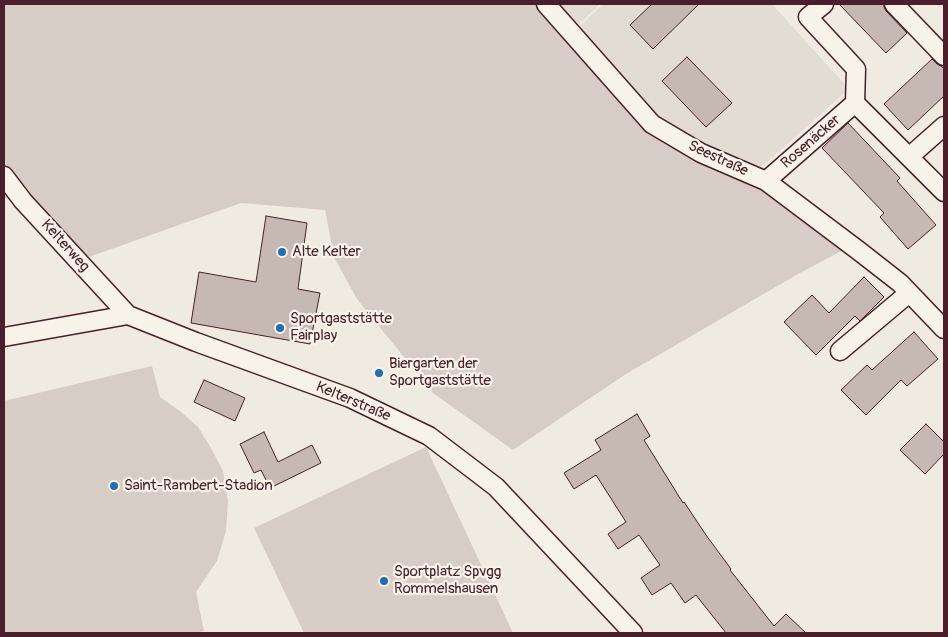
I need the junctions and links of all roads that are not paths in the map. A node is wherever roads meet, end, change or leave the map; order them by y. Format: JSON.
{"nodes":[{"id":1,"x":546,"y":4,"type":"edge"},
{"id":2,"x":824,"y":4,"type":"edge"},
{"id":3,"x":894,"y":4,"type":"edge"},
{"id":4,"x":944,"y":56,"type":"edge"},
{"id":5,"x":856,"y":103,"type":"junction"},
{"id":6,"x":944,"y":126,"type":"edge"},
{"id":7,"x":908,"y":157,"type":"junction"},
{"id":8,"x":4,"y":176,"type":"edge"},
{"id":9,"x":766,"y":181,"type":"junction"},
{"id":10,"x":944,"y":192,"type":"edge"},
{"id":11,"x":910,"y":294,"type":"junction"},
{"id":12,"x":128,"y":314,"type":"junction"},
{"id":13,"x":944,"y":329,"type":"edge"},
{"id":14,"x":4,"y":337,"type":"edge"},
{"id":15,"x":840,"y":351,"type":"dead end"},
{"id":16,"x":633,"y":633,"type":"edge"}],
"edges":[{"from":1,"to":9,"type":"street","name":"Seestraße"},
{"from":2,"to":5,"type":"street"},
{"from":3,"to":4,"type":"street"},
{"from":5,"to":7,"type":"street"},
{"from":5,"to":9,"type":"street","name":"Rosenäcker"},
{"from":6,"to":7,"type":"street"},
{"from":7,"to":10,"type":"street"},
{"from":8,"to":12,"type":"street","name":"Kelterweg"},
{"from":9,"to":11,"type":"street","name":"Seestraße"},
{"from":11,"to":13,"type":"street","name":"Seestraße"},
{"from":11,"to":15,"type":"street"},
{"from":12,"to":14,"type":"street"},
{"from":12,"to":16,"type":"street","name":"Kelterstraße"}]}
